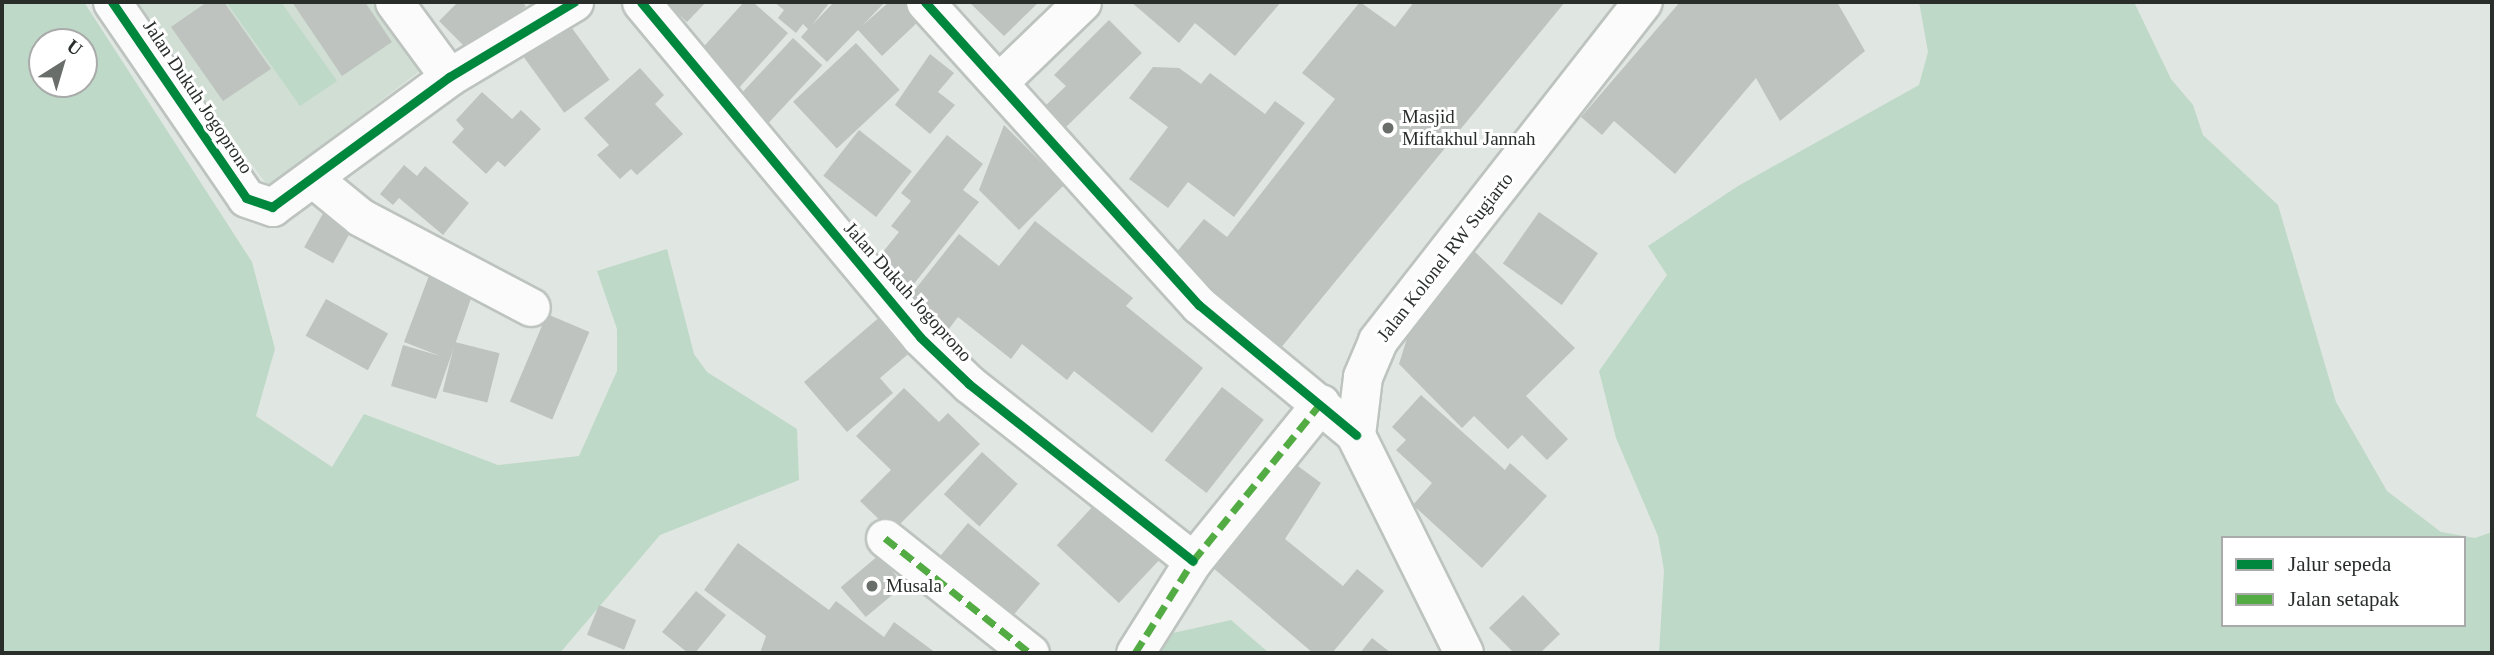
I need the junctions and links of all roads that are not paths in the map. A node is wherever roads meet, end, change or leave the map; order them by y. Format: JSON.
{"nodes":[{"id":1,"x":112,"y":2,"type":"edge"},
{"id":2,"x":394,"y":2,"type":"edge"},
{"id":3,"x":574,"y":2,"type":"edge"},
{"id":4,"x":641,"y":2,"type":"edge"},
{"id":5,"x":925,"y":2,"type":"edge"},
{"id":6,"x":1082,"y":2,"type":"edge"},
{"id":7,"x":1643,"y":2,"type":"edge"},
{"id":8,"x":449,"y":77,"type":"junction"},
{"id":9,"x":999,"y":82,"type":"junction"},
{"id":10,"x":314,"y":180,"type":"junction"},
{"id":11,"x":531,"y":307,"type":"dead end"},
{"id":12,"x":1321,"y":402,"type":"junction"},
{"id":13,"x":1356,"y":435,"type":"junction"},
{"id":14,"x":885,"y":538,"type":"dead end"},
{"id":15,"x":1193,"y":561,"type":"junction"},
{"id":16,"x":1030,"y":653,"type":"edge"},
{"id":17,"x":1135,"y":653,"type":"edge"},
{"id":18,"x":1464,"y":653,"type":"edge"}],
"edges":[{"from":1,"to":10,"type":"street","name":"Jalan Dukuh Jogoprono"},
{"from":2,"to":8,"type":"street"},
{"from":3,"to":8,"type":"street","name":"Jalan Dukuh Jogoprono"},
{"from":4,"to":15,"type":"street","name":"Jalan Dukuh Jogoprono"},
{"from":5,"to":9,"type":"street"},
{"from":6,"to":9,"type":"street"},
{"from":7,"to":13,"type":"main road","name":"Jalan Kolonel RW Sugiarto"},
{"from":8,"to":10,"type":"street","name":"Jalan Dukuh Jogoprono"},
{"from":9,"to":12,"type":"street"},
{"from":10,"to":11,"type":"street"},
{"from":12,"to":13,"type":"street"},
{"from":12,"to":15,"type":"street"},
{"from":13,"to":18,"type":"main road"},
{"from":14,"to":16,"type":"street"},
{"from":15,"to":17,"type":"street"}]}
